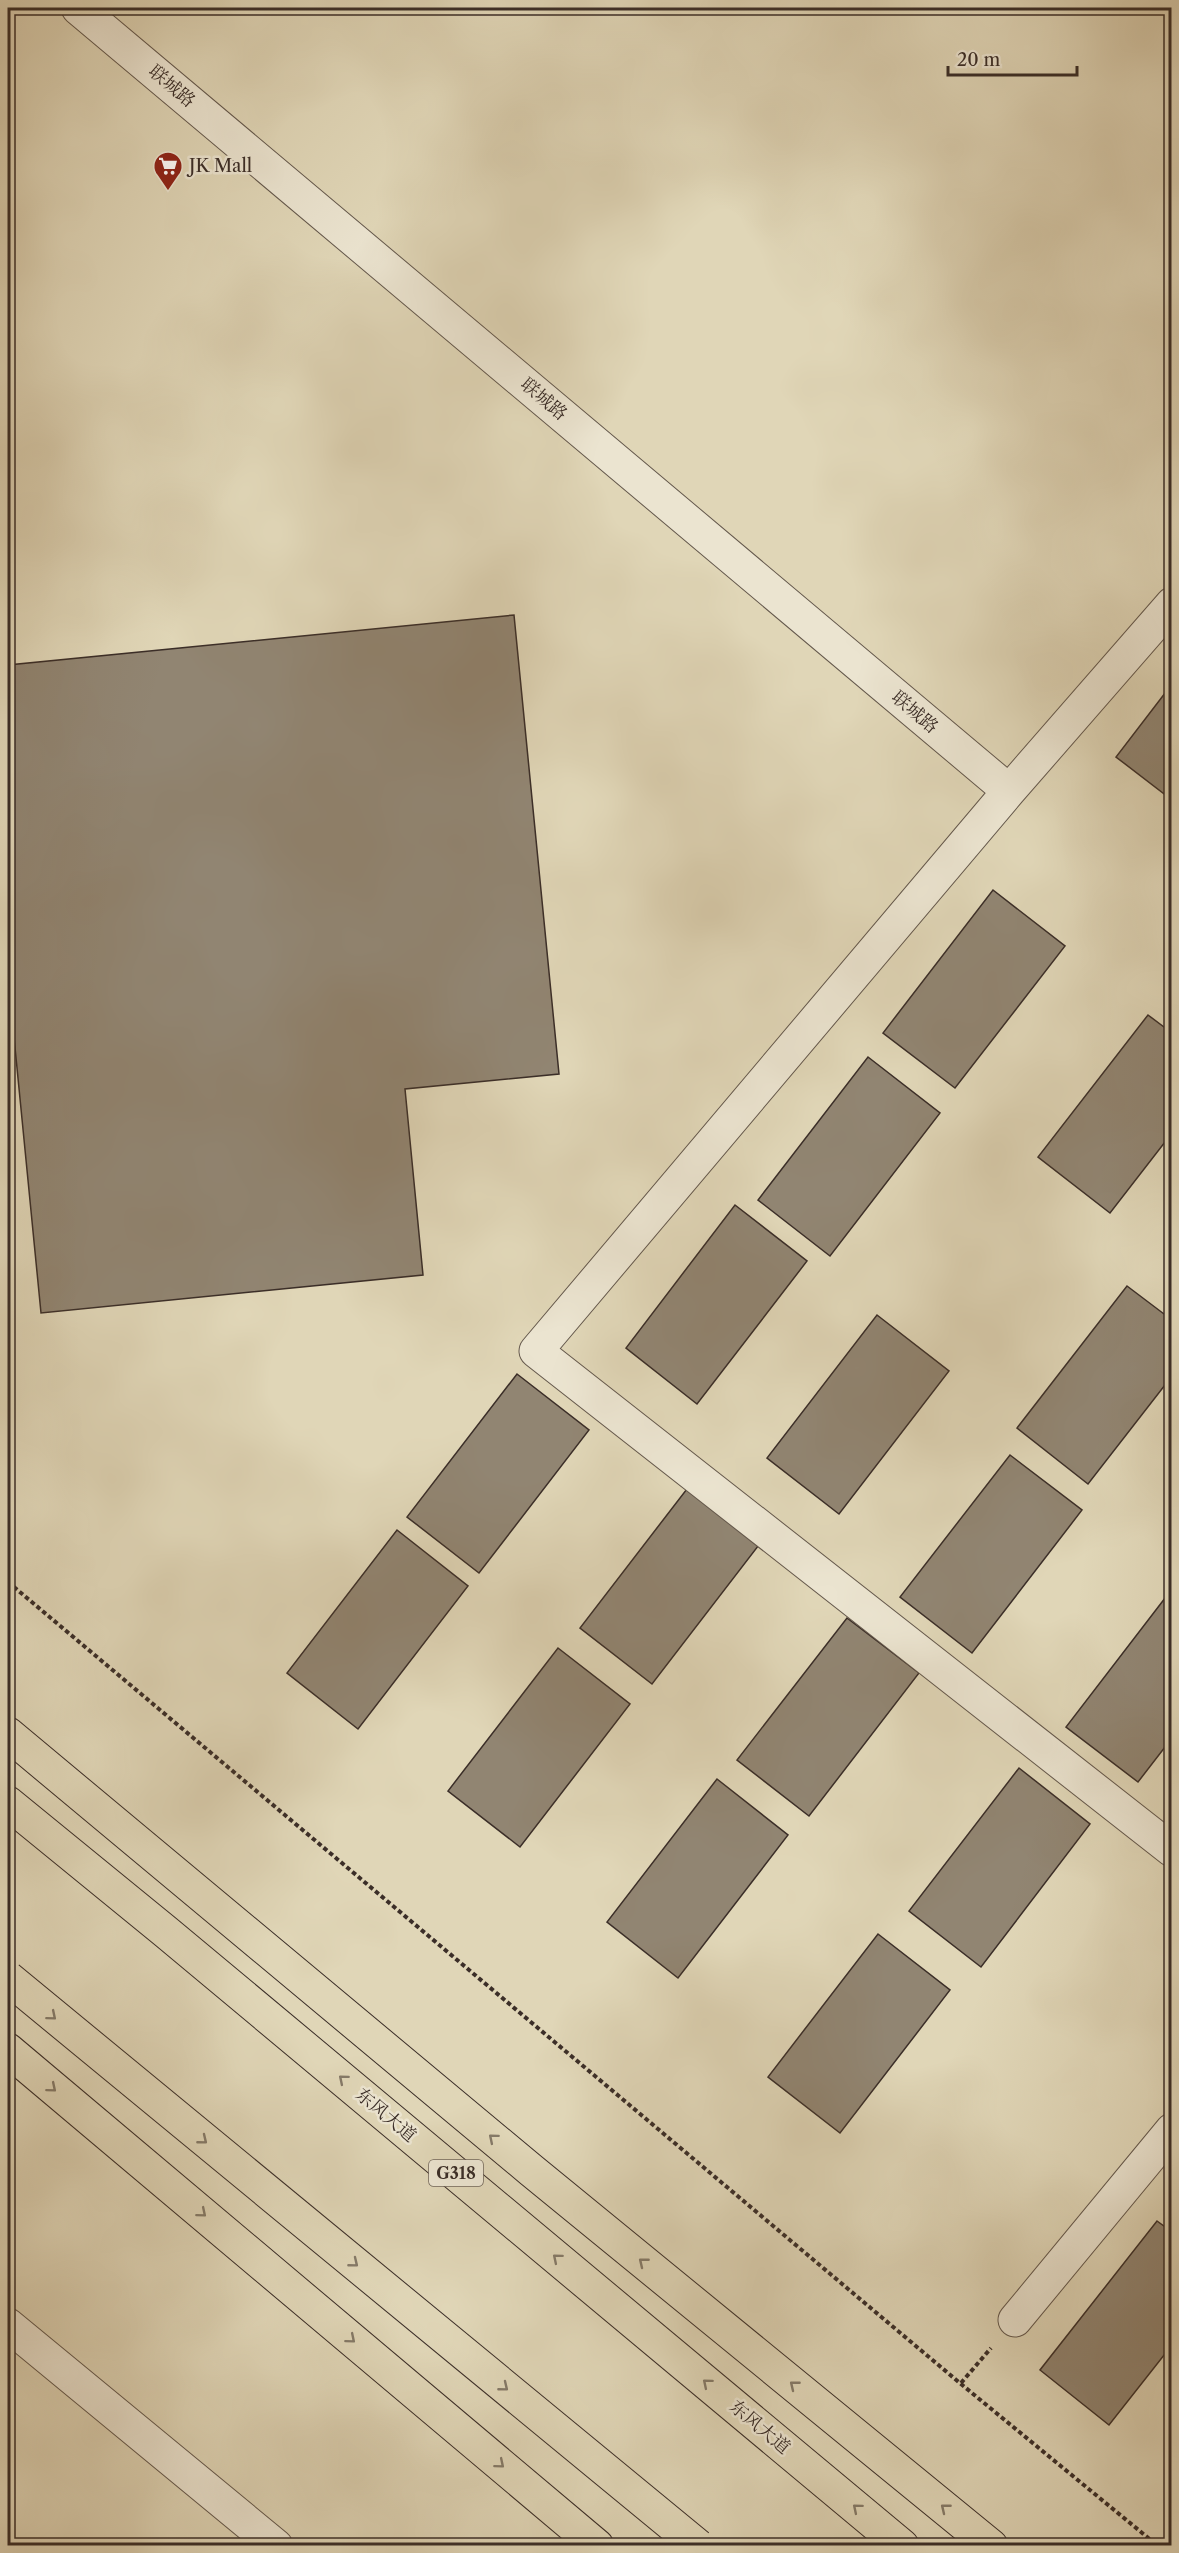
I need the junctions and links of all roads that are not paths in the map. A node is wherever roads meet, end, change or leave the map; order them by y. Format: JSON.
{"nodes":[{"id":1,"x":78,"y":8,"type":"edge"},
{"id":2,"x":1172,"y":604,"type":"edge"},
{"id":3,"x":1009,"y":791,"type":"junction"},
{"id":4,"x":8,"y":1734,"type":"edge"},
{"id":5,"x":8,"y":1803,"type":"edge"},
{"id":6,"x":1172,"y":1850,"type":"edge"},
{"id":7,"x":8,"y":1978,"type":"edge"},
{"id":8,"x":8,"y":2050,"type":"edge"},
{"id":9,"x":1172,"y":2130,"type":"edge"},
{"id":10,"x":1015,"y":2320,"type":"road end"},
{"id":11,"x":8,"y":2325,"type":"edge"},
{"id":12,"x":276,"y":2546,"type":"edge"},
{"id":13,"x":597,"y":2546,"type":"edge"},
{"id":14,"x":698,"y":2546,"type":"edge"},
{"id":15,"x":902,"y":2546,"type":"edge"},
{"id":16,"x":991,"y":2546,"type":"edge"}],
"edges":[{"from":1,"to":3,"type":"street","name":"联城路"},
{"from":2,"to":3,"type":"street"},
{"from":3,"to":6,"type":"street"},
{"from":16,"to":4,"type":"main road","one_way":true},
{"from":15,"to":5,"type":"main road","name":"东风大道","number":"G318","one_way":true},
{"from":7,"to":14,"type":"main road","one_way":true,"bridge":true},
{"from":8,"to":13,"type":"main road","one_way":true},
{"from":9,"to":10,"type":"street"},
{"from":11,"to":12,"type":"street"}]}
